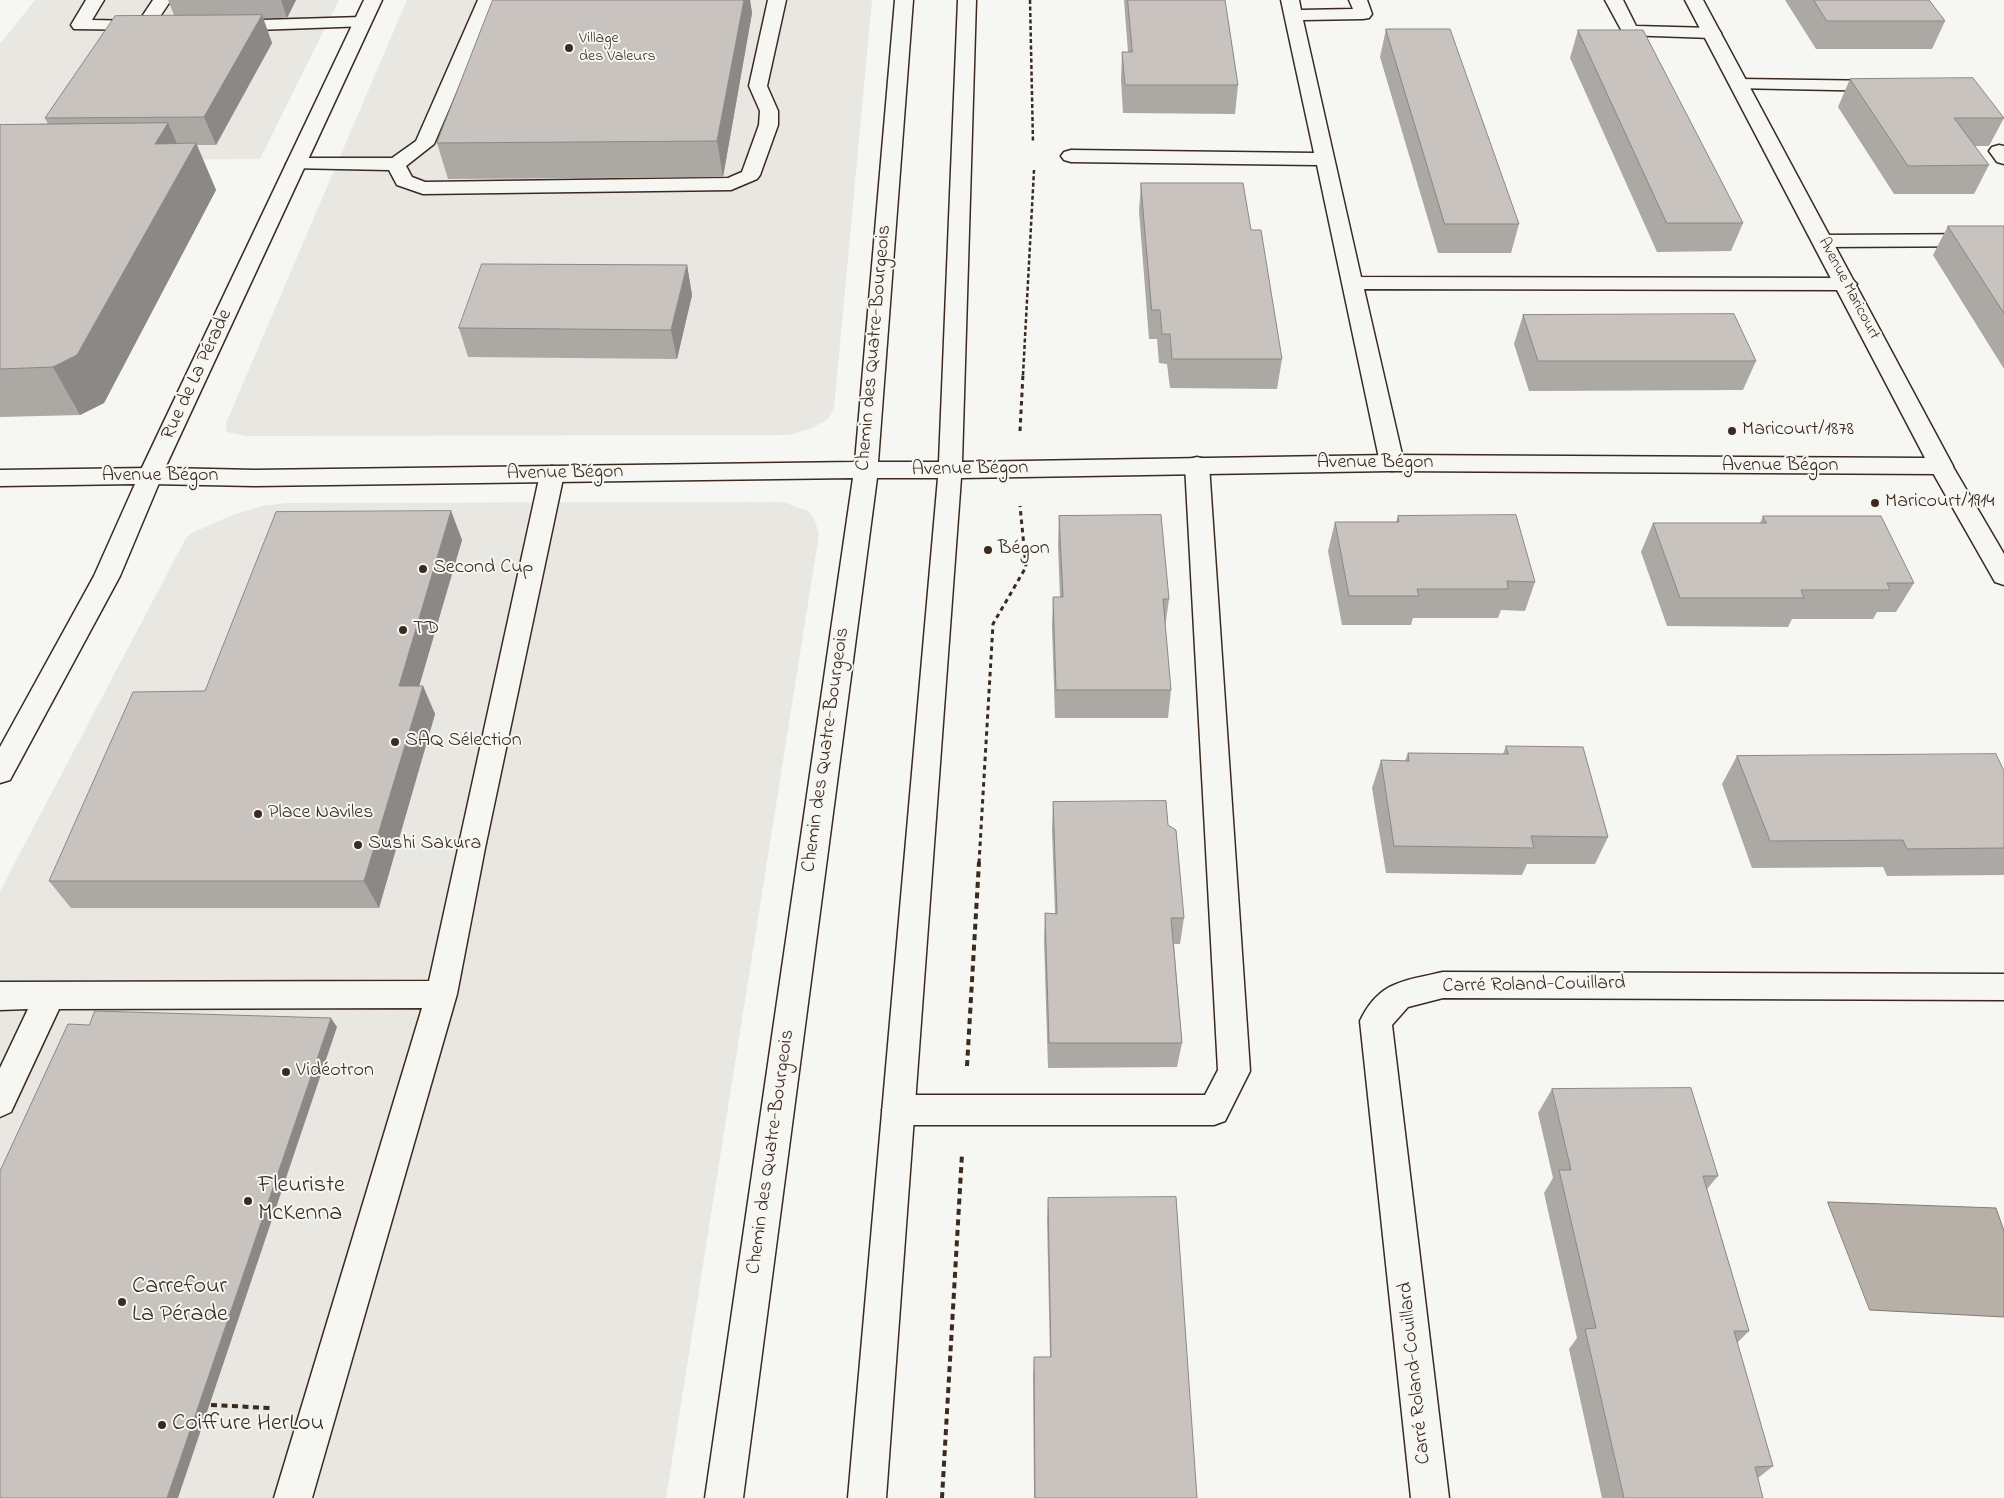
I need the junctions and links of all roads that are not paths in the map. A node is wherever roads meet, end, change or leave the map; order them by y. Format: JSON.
{"nodes":[{"id":1,"x":95,"y":0,"type":"edge"},
{"id":2,"x":162,"y":0,"type":"edge"},
{"id":3,"x":373,"y":0,"type":"edge"},
{"id":4,"x":487,"y":0,"type":"edge"},
{"id":5,"x":777,"y":0,"type":"edge"},
{"id":6,"x":904,"y":0,"type":"edge"},
{"id":7,"x":967,"y":0,"type":"edge"},
{"id":8,"x":1358,"y":0,"type":"edge"},
{"id":9,"x":1614,"y":0,"type":"edge"},
{"id":10,"x":1694,"y":0,"type":"edge"},
{"id":11,"x":1291,"y":8,"type":"edge"},
{"id":12,"x":362,"y":22,"type":"junction"},
{"id":13,"x":208,"y":26,"type":"edge"},
{"id":14,"x":1712,"y":33,"type":"junction"},
{"id":15,"x":1739,"y":84,"type":"junction"},
{"id":16,"x":1902,"y":86,"type":"edge"},
{"id":17,"x":1071,"y":156,"type":"dead end"},
{"id":18,"x":1325,"y":159,"type":"junction"},
{"id":19,"x":296,"y":164,"type":"junction"},
{"id":20,"x":396,"y":164,"type":"junction"},
{"id":21,"x":2004,"y":240,"type":"edge"},
{"id":22,"x":1823,"y":241,"type":"junction"},
{"id":23,"x":1353,"y":283,"type":"junction"},
{"id":24,"x":1846,"y":284,"type":"junction"},
{"id":25,"x":1392,"y":463,"type":"junction"},
{"id":26,"x":1196,"y":465,"type":"junction"},
{"id":27,"x":1941,"y":466,"type":"junction"},
{"id":28,"x":866,"y":470,"type":"junction"},
{"id":29,"x":950,"y":471,"type":"junction"},
{"id":30,"x":552,"y":474,"type":"junction"},
{"id":31,"x":150,"y":476,"type":"junction"},
{"id":32,"x":0,"y":478,"type":"edge"},
{"id":33,"x":2004,"y":576,"type":"edge"},
{"id":34,"x":0,"y":772,"type":"edge"},
{"id":35,"x":2004,"y":986,"type":"edge"},
{"id":36,"x":442,"y":994,"type":"junction"},
{"id":37,"x":0,"y":996,"type":"edge"},
{"id":38,"x":50,"y":996,"type":"junction"},
{"id":39,"x":0,"y":1102,"type":"edge"},
{"id":40,"x":898,"y":1110,"type":"junction"},
{"id":41,"x":293,"y":1498,"type":"edge"},
{"id":42,"x":724,"y":1498,"type":"edge"},
{"id":43,"x":867,"y":1498,"type":"edge"},
{"id":44,"x":1430,"y":1498,"type":"edge"}],
"edges":[{"from":1,"to":2,"type":"street"},
{"from":3,"to":12,"type":"street","name":"Rue de La Pérade"},
{"from":4,"to":20,"type":"street"},
{"from":5,"to":20,"type":"street"},
{"from":6,"to":28,"type":"street","name":"Chemin des Quatre-Bourgeois"},
{"from":7,"to":29,"type":"street"},
{"from":8,"to":11,"type":"street"},
{"from":9,"to":14,"type":"street"},
{"from":10,"to":14,"type":"street","name":"Avenue Maricourt"},
{"from":11,"to":18,"type":"street"},
{"from":12,"to":13,"type":"street"},
{"from":12,"to":19,"type":"street","name":"Rue de La Pérade"},
{"from":14,"to":15,"type":"street","name":"Avenue Maricourt"},
{"from":15,"to":16,"type":"street"},
{"from":15,"to":22,"type":"street","name":"Avenue Maricourt"},
{"from":17,"to":18,"type":"street"},
{"from":18,"to":23,"type":"street"},
{"from":19,"to":20,"type":"street"},
{"from":19,"to":31,"type":"street","name":"Rue de La Pérade"},
{"from":21,"to":22,"type":"street"},
{"from":22,"to":24,"type":"street","name":"Avenue Maricourt"},
{"from":23,"to":24,"type":"street"},
{"from":23,"to":25,"type":"street"},
{"from":24,"to":27,"type":"street","name":"Avenue Maricourt"},
{"from":25,"to":26,"type":"street","name":"Avenue Bégon"},
{"from":25,"to":27,"type":"street","name":"Avenue Bégon"},
{"from":26,"to":29,"type":"street","name":"Avenue Bégon"},
{"from":26,"to":40,"type":"street"},
{"from":27,"to":33,"type":"street","name":"Avenue Maricourt"},
{"from":28,"to":29,"type":"street","name":"Avenue Bégon"},
{"from":28,"to":30,"type":"street","name":"Avenue Bégon"},
{"from":28,"to":42,"type":"street","name":"Chemin des Quatre-Bourgeois"},
{"from":29,"to":40,"type":"street"},
{"from":30,"to":31,"type":"street","name":"Avenue Bégon"},
{"from":30,"to":36,"type":"street"},
{"from":31,"to":32,"type":"street","name":"Avenue Bégon"},
{"from":31,"to":34,"type":"street","name":"Rue de La Pérade"},
{"from":35,"to":44,"type":"street","name":"Carré Roland-Couillard"},
{"from":36,"to":38,"type":"street"},
{"from":36,"to":41,"type":"street"},
{"from":37,"to":38,"type":"street"},
{"from":38,"to":39,"type":"street"},
{"from":40,"to":43,"type":"street"}]}
